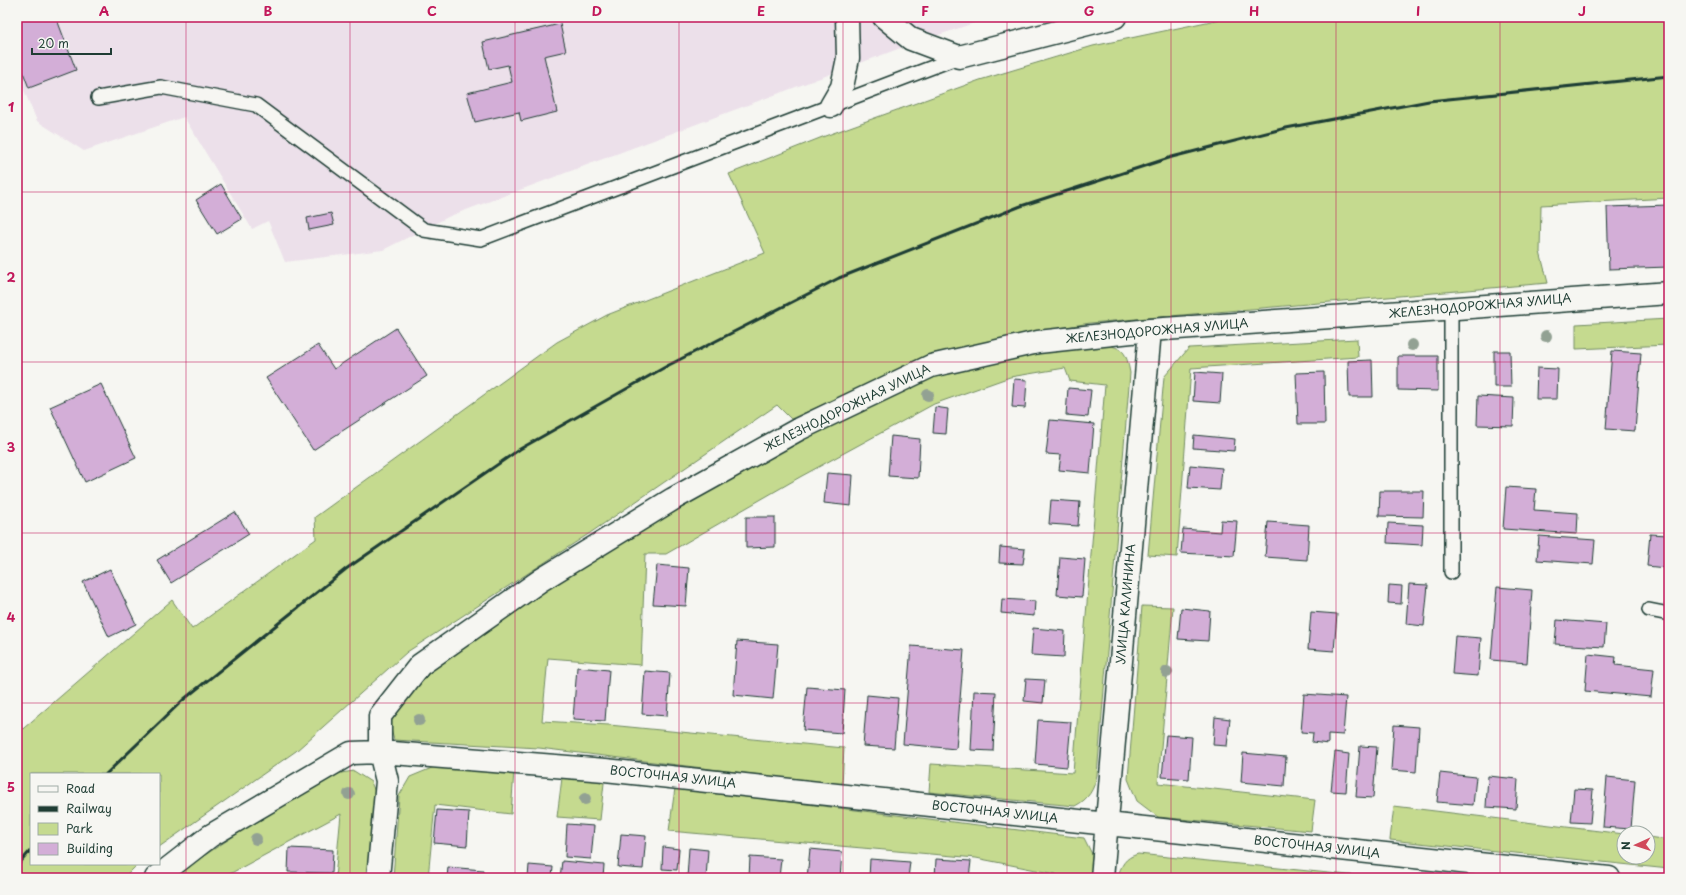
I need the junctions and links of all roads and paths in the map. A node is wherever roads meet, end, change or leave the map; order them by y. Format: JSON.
{"nodes":[{"id":1,"x":847,"y":17,"type":"edge"},
{"id":2,"x":884,"y":17,"type":"edge"},
{"id":3,"x":1115,"y":17,"type":"edge"},
{"id":4,"x":960,"y":57,"type":"junction"},
{"id":5,"x":98,"y":98,"type":"dead end"},
{"id":6,"x":831,"y":106,"type":"junction"},
{"id":7,"x":1669,"y":293,"type":"edge"},
{"id":8,"x":1451,"y":309,"type":"junction"},
{"id":9,"x":1150,"y":330,"type":"junction"},
{"id":10,"x":1452,"y":572,"type":"dead end"},
{"id":11,"x":1649,"y":610,"type":"dead end"},
{"id":12,"x":1669,"y":614,"type":"edge"},
{"id":13,"x":380,"y":752,"type":"junction"},
{"id":14,"x":1106,"y":825,"type":"junction"},
{"id":15,"x":156,"y":878,"type":"edge"},
{"id":16,"x":378,"y":878,"type":"edge"},
{"id":17,"x":1102,"y":878,"type":"edge"},
{"id":18,"x":1609,"y":878,"type":"edge"}],
"edges":[{"from":1,"to":6,"type":"street"},
{"from":2,"to":4,"type":"street"},
{"from":3,"to":4,"type":"street"},
{"from":4,"to":6,"type":"lane"},
{"from":5,"to":6,"type":"lane"},
{"from":7,"to":8,"type":"street","name":"ЖЕЛЕЗНОДОРОЖНАЯ УЛИЦА"},
{"from":8,"to":9,"type":"street","name":"ЖЕЛЕЗНОДОРОЖНАЯ УЛИЦА"},
{"from":8,"to":10,"type":"lane"},
{"from":9,"to":13,"type":"street","name":"ЖЕЛЕЗНОДОРОЖНАЯ УЛИЦА"},
{"from":9,"to":14,"type":"street","name":"УЛИЦА КАЛИНИНА"},
{"from":11,"to":12,"type":"lane"},
{"from":13,"to":14,"type":"street","name":"ВОСТОЧНАЯ УЛИЦА"},
{"from":13,"to":15,"type":"street"},
{"from":13,"to":16,"type":"street","name":"ЖЕЛЕЗНОДОРОЖНАЯ УЛИЦА"},
{"from":14,"to":17,"type":"street","name":"УЛИЦА КАЛИНИНА"},
{"from":14,"to":18,"type":"street","name":"ВОСТОЧНАЯ УЛИЦА"}]}
